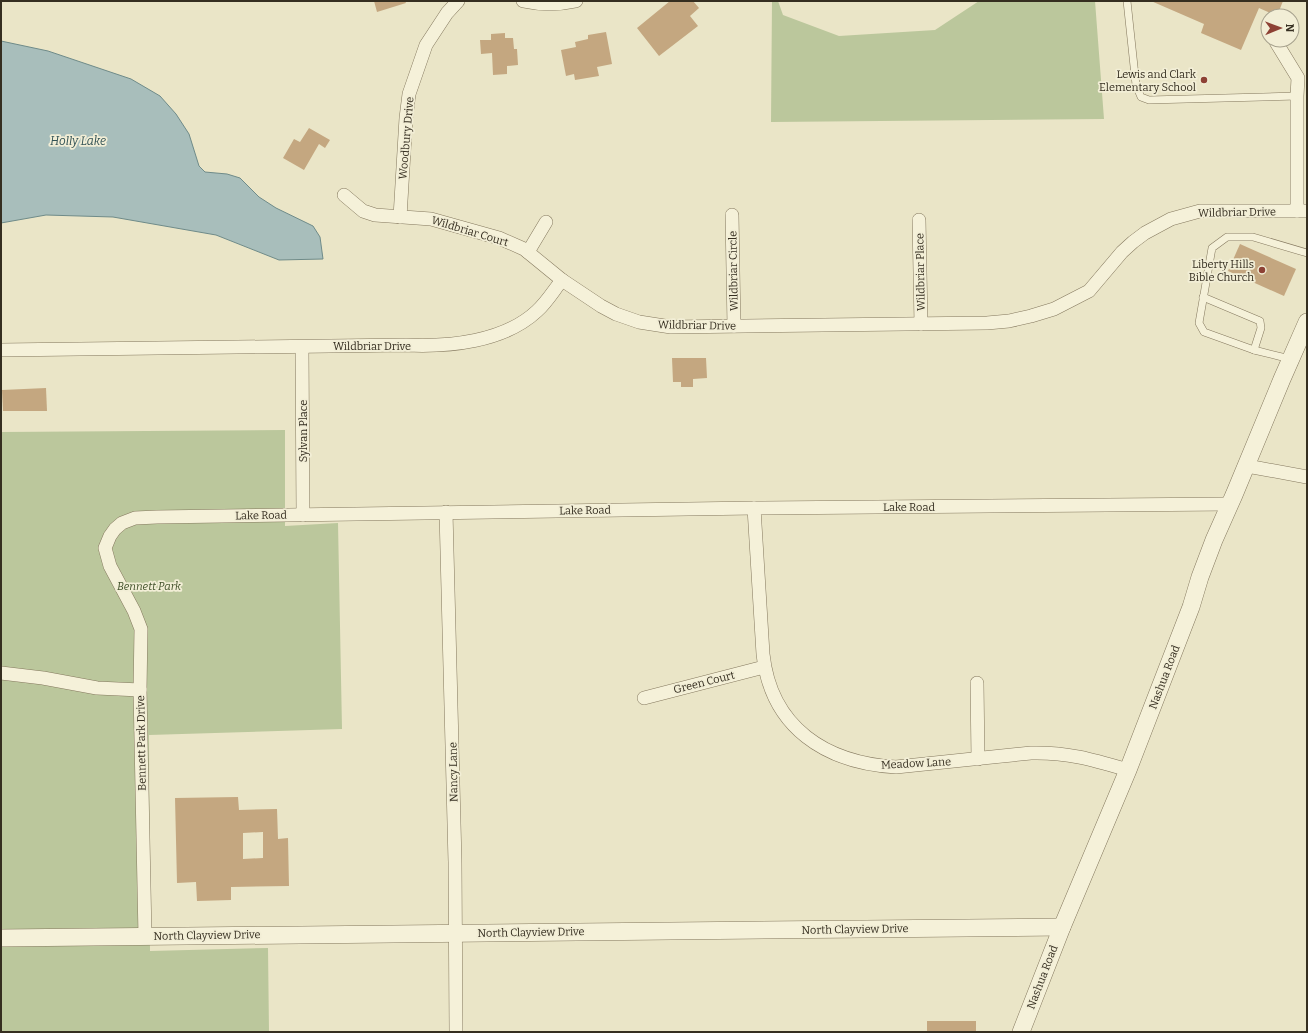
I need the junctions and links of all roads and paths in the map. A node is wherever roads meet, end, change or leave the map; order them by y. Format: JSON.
{"nodes":[{"id":1,"x":458,"y":1,"type":"edge"},
{"id":2,"x":523,"y":1,"type":"edge"},
{"id":3,"x":576,"y":1,"type":"edge"},
{"id":4,"x":1127,"y":1,"type":"edge"},
{"id":5,"x":1280,"y":48,"type":"edge"},
{"id":6,"x":1297,"y":96,"type":"junction"},
{"id":7,"x":344,"y":195,"type":"dead end"},
{"id":8,"x":1302,"y":211,"type":"edge"},
{"id":9,"x":732,"y":215,"type":"dead end"},
{"id":10,"x":400,"y":217,"type":"junction"},
{"id":11,"x":919,"y":220,"type":"dead end"},
{"id":12,"x":546,"y":222,"type":"dead end"},
{"id":13,"x":528,"y":252,"type":"junction"},
{"id":14,"x":1307,"y":253,"type":"edge"},
{"id":15,"x":562,"y":280,"type":"junction"},
{"id":16,"x":1203,"y":297,"type":"junction"},
{"id":17,"x":1307,"y":322,"type":"edge"},
{"id":18,"x":921,"y":324,"type":"junction"},
{"id":19,"x":734,"y":326,"type":"junction"},
{"id":20,"x":302,"y":347,"type":"junction"},
{"id":21,"x":1,"y":350,"type":"edge"},
{"id":22,"x":1254,"y":350,"type":"junction"},
{"id":23,"x":1291,"y":359,"type":"junction"},
{"id":24,"x":1246,"y":466,"type":"junction"},
{"id":25,"x":1307,"y":477,"type":"edge"},
{"id":26,"x":1230,"y":504,"type":"junction"},
{"id":27,"x":754,"y":508,"type":"junction"},
{"id":28,"x":446,"y":512,"type":"junction"},
{"id":29,"x":303,"y":515,"type":"junction"},
{"id":30,"x":764,"y":666,"type":"junction"},
{"id":31,"x":1,"y":673,"type":"edge"},
{"id":32,"x":977,"y":683,"type":"dead end"},
{"id":33,"x":140,"y":690,"type":"junction"},
{"id":34,"x":644,"y":698,"type":"dead end"},
{"id":35,"x":978,"y":758,"type":"junction"},
{"id":36,"x":1128,"y":770,"type":"junction"},
{"id":37,"x":1062,"y":927,"type":"junction"},
{"id":38,"x":456,"y":932,"type":"junction"},
{"id":39,"x":145,"y":936,"type":"junction"},
{"id":40,"x":1,"y":938,"type":"edge"},
{"id":41,"x":456,"y":1032,"type":"edge"},
{"id":42,"x":1021,"y":1032,"type":"edge"}],
"edges":[{"from":1,"to":10,"type":"street","name":"Woodbury Drive"},
{"from":2,"to":3,"type":"street"},
{"from":4,"to":6,"type":"lane"},
{"from":5,"to":6,"type":"street","name":"Wildbriar Drive"},
{"from":6,"to":8,"type":"street","name":"Wildbriar Drive"},
{"from":7,"to":10,"type":"street","name":"Wildbriar Court"},
{"from":8,"to":18,"type":"street","name":"Wildbriar Drive"},
{"from":9,"to":19,"type":"street","name":"Wildbriar Circle"},
{"from":10,"to":13,"type":"street","name":"Wildbriar Court"},
{"from":11,"to":18,"type":"street","name":"Wildbriar Place"},
{"from":12,"to":13,"type":"street"},
{"from":13,"to":15,"type":"street","name":"Wildbriar Court"},
{"from":14,"to":16,"type":"lane"},
{"from":15,"to":19,"type":"street","name":"Wildbriar Drive"},
{"from":15,"to":20,"type":"street","name":"Wildbriar Drive"},
{"from":16,"to":22,"type":"lane"},
{"from":16,"to":22,"type":"lane"},
{"from":17,"to":23,"type":"street","name":"Nashua Road"},
{"from":18,"to":19,"type":"street","name":"Wildbriar Drive"},
{"from":20,"to":21,"type":"street","name":"Wildbriar Drive"},
{"from":20,"to":29,"type":"street","name":"Sylvan Place"},
{"from":22,"to":23,"type":"lane"},
{"from":23,"to":24,"type":"street","name":"Nashua Road"},
{"from":24,"to":25,"type":"street"},
{"from":24,"to":26,"type":"street","name":"Nashua Road"},
{"from":26,"to":27,"type":"street","name":"Lake Road"},
{"from":26,"to":36,"type":"street","name":"Nashua Road"},
{"from":27,"to":28,"type":"street","name":"Lake Road"},
{"from":27,"to":30,"type":"street","name":"Meadow Lane"},
{"from":28,"to":29,"type":"street","name":"Lake Road"},
{"from":28,"to":38,"type":"street","name":"Nancy Lane"},
{"from":29,"to":33,"type":"street","name":"Lake Road"},
{"from":30,"to":34,"type":"street","name":"Green Court"},
{"from":30,"to":35,"type":"street","name":"Meadow Lane"},
{"from":31,"to":33,"type":"street","name":"Bennett Park Drive"},
{"from":32,"to":35,"type":"street"},
{"from":33,"to":39,"type":"street","name":"Bennett Park Drive"},
{"from":35,"to":36,"type":"street","name":"Meadow Lane"},
{"from":36,"to":37,"type":"street","name":"Nashua Road"},
{"from":37,"to":38,"type":"street","name":"North Clayview Drive"},
{"from":37,"to":42,"type":"street","name":"Nashua Road"},
{"from":38,"to":39,"type":"street","name":"North Clayview Drive"},
{"from":38,"to":41,"type":"street","name":"Nancy Lane"},
{"from":39,"to":40,"type":"street","name":"North Clayview Drive"}]}
